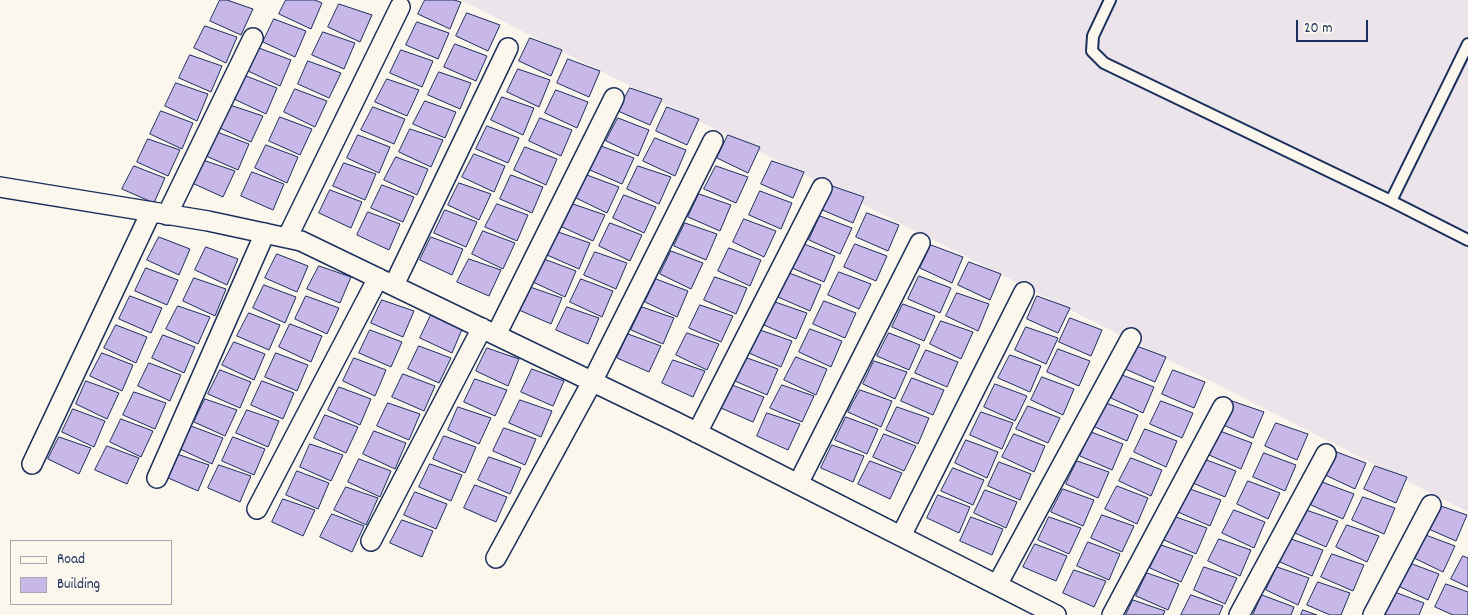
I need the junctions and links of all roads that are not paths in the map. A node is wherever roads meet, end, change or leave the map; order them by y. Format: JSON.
{"nodes":[{"id":1,"x":1110,"y":0,"type":"edge"},
{"id":2,"x":400,"y":7,"type":"dead end"},
{"id":3,"x":253,"y":38,"type":"dead end"},
{"id":4,"x":1468,"y":44,"type":"edge"},
{"id":5,"x":508,"y":48,"type":"dead end"},
{"id":6,"x":614,"y":98,"type":"dead end"},
{"id":7,"x":713,"y":141,"type":"dead end"},
{"id":8,"x":0,"y":187,"type":"edge"},
{"id":9,"x":822,"y":188,"type":"dead end"},
{"id":10,"x":1391,"y":201,"type":"junction"},
{"id":11,"x":159,"y":213,"type":"junction"},
{"id":12,"x":265,"y":233,"type":"junction"},
{"id":13,"x":287,"y":238,"type":"junction"},
{"id":14,"x":1468,"y":240,"type":"edge"},
{"id":15,"x":920,"y":243,"type":"dead end"},
{"id":16,"x":386,"y":282,"type":"junction"},
{"id":17,"x":1024,"y":292,"type":"dead end"},
{"id":18,"x":489,"y":331,"type":"junction"},
{"id":19,"x":1131,"y":338,"type":"dead end"},
{"id":20,"x":592,"y":382,"type":"junction"},
{"id":21,"x":1224,"y":407,"type":"dead end"},
{"id":22,"x":697,"y":433,"type":"junction"},
{"id":23,"x":1326,"y":454,"type":"dead end"},
{"id":24,"x":32,"y":464,"type":"dead end"},
{"id":25,"x":157,"y":478,"type":"dead end"},
{"id":26,"x":798,"y":484,"type":"junction"},
{"id":27,"x":1431,"y":505,"type":"dead end"},
{"id":28,"x":257,"y":509,"type":"dead end"},
{"id":29,"x":901,"y":536,"type":"junction"},
{"id":30,"x":371,"y":541,"type":"dead end"},
{"id":31,"x":496,"y":558,"type":"dead end"},
{"id":32,"x":997,"y":585,"type":"junction"},
{"id":33,"x":1056,"y":615,"type":"edge"},
{"id":34,"x":1112,"y":615,"type":"edge"},
{"id":35,"x":1239,"y":615,"type":"edge"},
{"id":36,"x":1373,"y":615,"type":"edge"}],
"edges":[{"from":1,"to":10,"type":"lane"},
{"from":2,"to":13,"type":"street"},
{"from":3,"to":11,"type":"street"},
{"from":4,"to":10,"type":"lane"},
{"from":5,"to":16,"type":"street"},
{"from":6,"to":18,"type":"street"},
{"from":7,"to":20,"type":"street"},
{"from":8,"to":11,"type":"street"},
{"from":9,"to":22,"type":"street"},
{"from":10,"to":14,"type":"lane"},
{"from":11,"to":12,"type":"street"},
{"from":11,"to":24,"type":"street"},
{"from":12,"to":13,"type":"street"},
{"from":12,"to":25,"type":"street"},
{"from":13,"to":16,"type":"street"},
{"from":15,"to":26,"type":"street"},
{"from":16,"to":18,"type":"street"},
{"from":16,"to":28,"type":"street"},
{"from":17,"to":29,"type":"street"},
{"from":18,"to":20,"type":"street"},
{"from":18,"to":30,"type":"street"},
{"from":19,"to":32,"type":"street"},
{"from":20,"to":22,"type":"street"},
{"from":20,"to":31,"type":"street"},
{"from":21,"to":34,"type":"street"},
{"from":22,"to":26,"type":"street"},
{"from":23,"to":35,"type":"street"},
{"from":26,"to":29,"type":"street"},
{"from":27,"to":36,"type":"street"},
{"from":29,"to":32,"type":"street"},
{"from":32,"to":33,"type":"street"}]}
